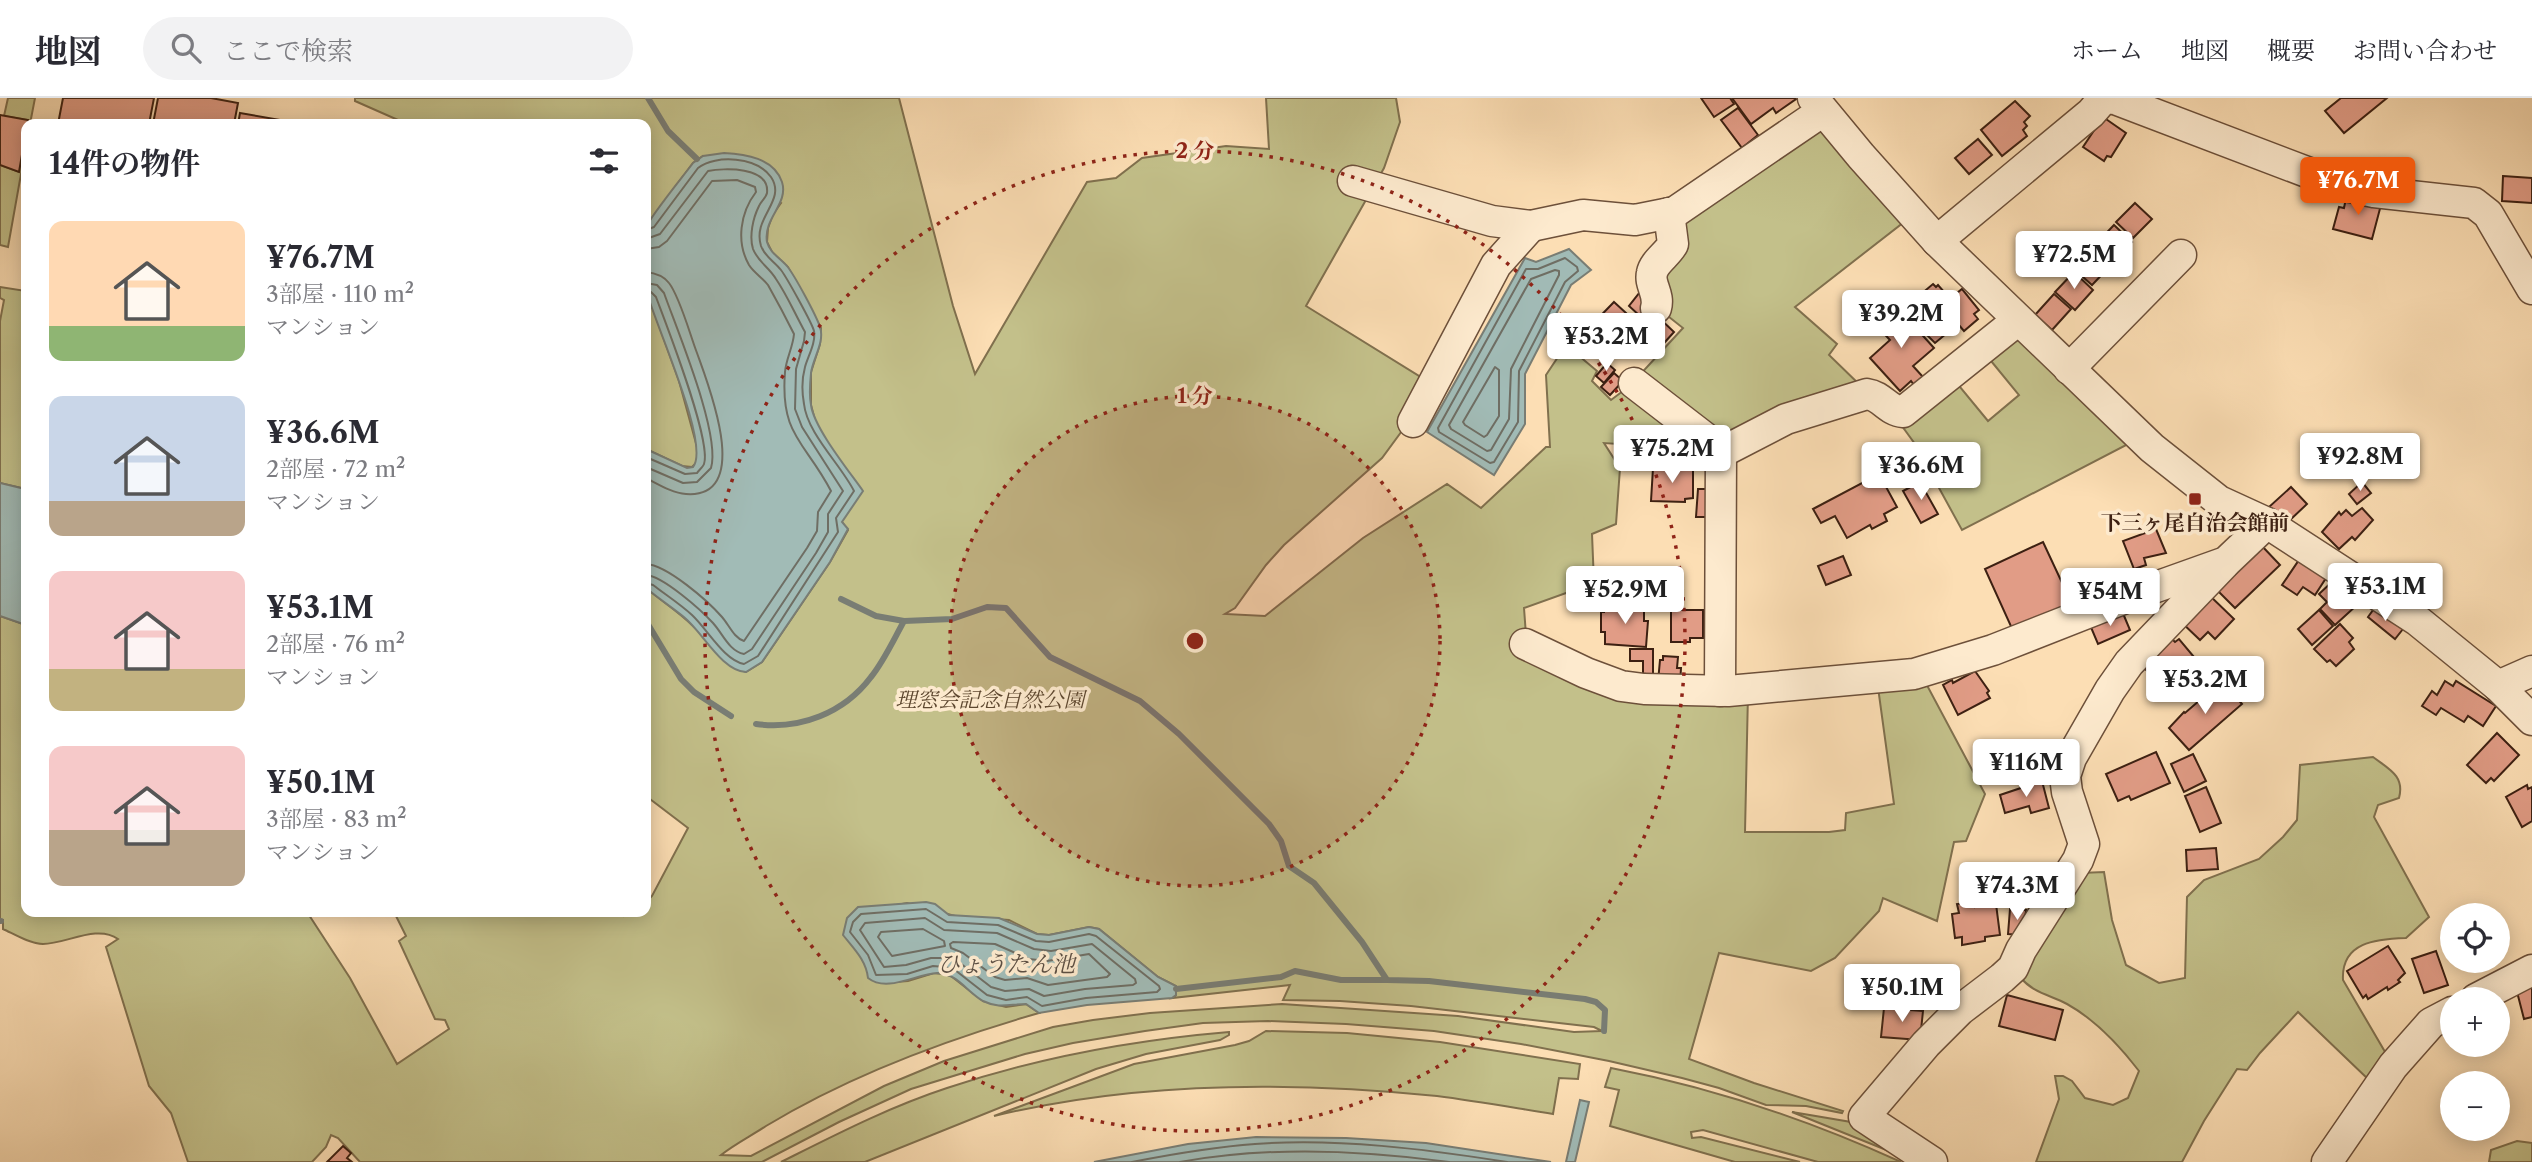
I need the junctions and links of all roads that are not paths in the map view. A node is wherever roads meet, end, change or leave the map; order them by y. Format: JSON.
{"nodes":[{"id":1,"x":1818,"y":104,"type":"edge"},
{"id":2,"x":1353,"y":181,"type":"dead end"},
{"id":3,"x":1669,"y":213,"type":"junction"},
{"id":4,"x":1531,"y":226,"type":"junction"},
{"id":5,"x":1937,"y":241,"type":"junction"},
{"id":6,"x":2181,"y":255,"type":"dead end"},
{"id":7,"x":2532,"y":289,"type":"edge"},
{"id":8,"x":1656,"y":308,"type":"dead end"},
{"id":9,"x":2018,"y":320,"type":"junction"},
{"id":10,"x":2069,"y":369,"type":"junction"},
{"id":11,"x":1634,"y":383,"type":"dead end"},
{"id":12,"x":1413,"y":422,"type":"dead end"},
{"id":13,"x":1721,"y":449,"type":"junction"},
{"id":14,"x":2267,"y":523,"type":"junction"},
{"id":15,"x":2226,"y":562,"type":"junction"},
{"id":16,"x":1525,"y":644,"type":"dead end"},
{"id":17,"x":2532,"y":671,"type":"edge"},
{"id":18,"x":2498,"y":686,"type":"junction"},
{"id":19,"x":1720,"y":691,"type":"junction"},
{"id":20,"x":2532,"y":720,"type":"edge"},
{"id":21,"x":2532,"y":970,"type":"edge"},
{"id":22,"x":2499,"y":987,"type":"edge"},
{"id":23,"x":2440,"y":1018,"type":"edge"},
{"id":24,"x":1932,"y":1162,"type":"edge"},
{"id":25,"x":2327,"y":1162,"type":"edge"}],
"edges":[{"from":1,"to":3,"type":"street"},
{"from":1,"to":5,"type":"street"},
{"from":2,"to":4,"type":"street"},
{"from":3,"to":4,"type":"street"},
{"from":3,"to":8,"type":"street"},
{"from":4,"to":12,"type":"street"},
{"from":5,"to":7,"type":"street"},
{"from":5,"to":9,"type":"street"},
{"from":6,"to":10,"type":"street"},
{"from":9,"to":10,"type":"street"},
{"from":9,"to":13,"type":"street"},
{"from":10,"to":14,"type":"street"},
{"from":11,"to":13,"type":"street"},
{"from":13,"to":19,"type":"street"},
{"from":14,"to":15,"type":"street"},
{"from":14,"to":18,"type":"street"},
{"from":15,"to":19,"type":"street"},
{"from":15,"to":24,"type":"street"},
{"from":16,"to":19,"type":"street"},
{"from":17,"to":18,"type":"street"},
{"from":18,"to":20,"type":"street"},
{"from":21,"to":22,"type":"street"},
{"from":23,"to":25,"type":"street"}]}
